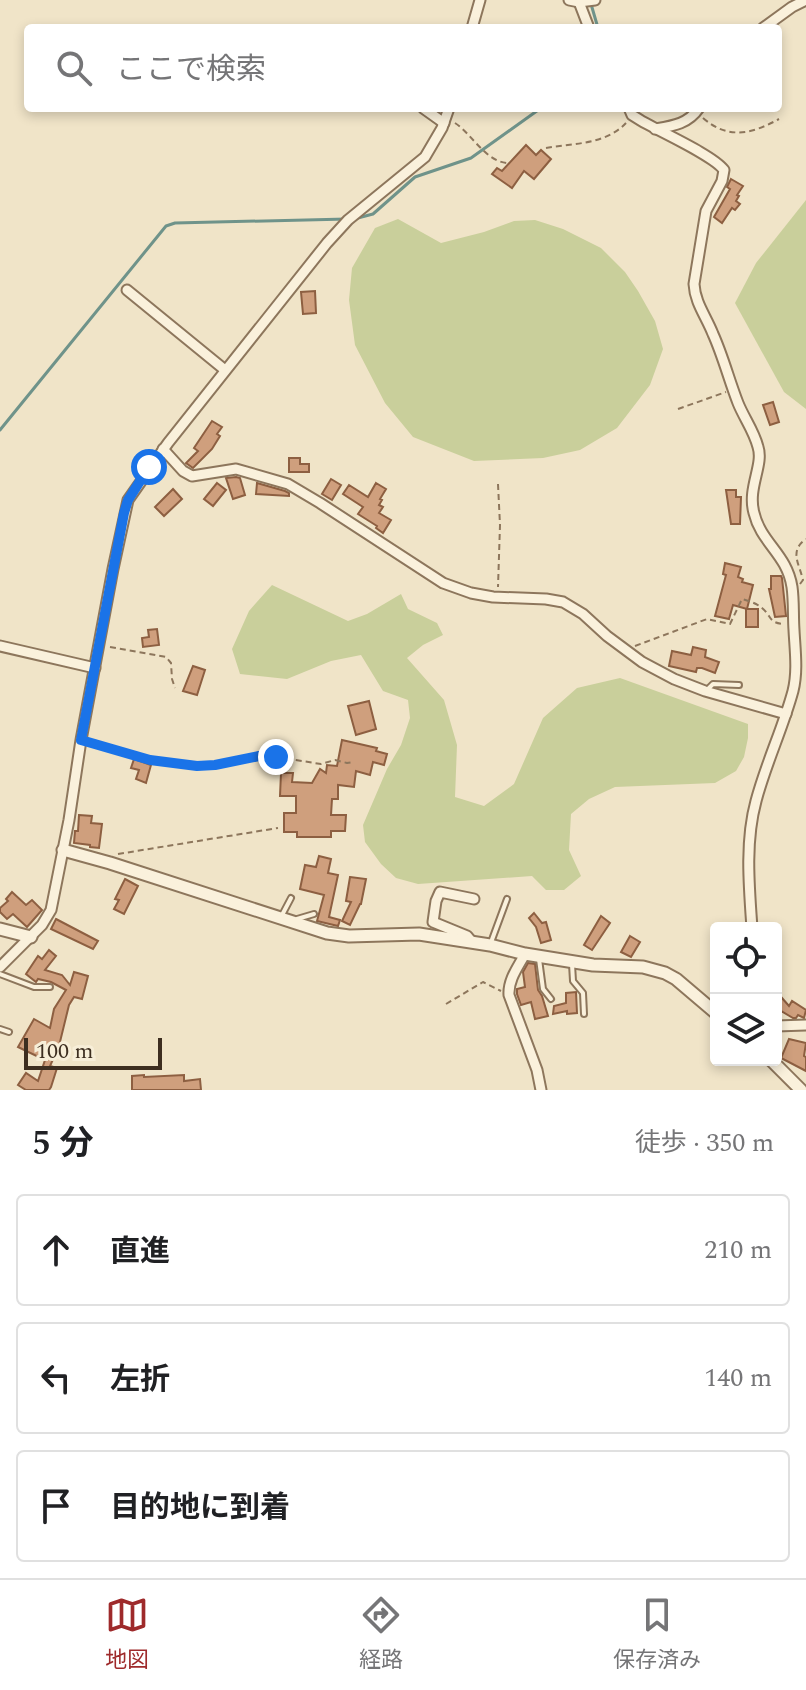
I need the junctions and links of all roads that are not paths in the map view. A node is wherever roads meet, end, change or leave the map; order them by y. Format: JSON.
{"nodes":[{"id":1,"x":480,"y":0,"type":"edge"},
{"id":2,"x":595,"y":0,"type":"edge"},
{"id":3,"x":806,"y":0,"type":"edge"},
{"id":4,"x":574,"y":1,"type":"edge"},
{"id":5,"x":473,"y":24,"type":"edge"},
{"id":6,"x":587,"y":24,"type":"edge"},
{"id":7,"x":769,"y":24,"type":"edge"},
{"id":8,"x":631,"y":112,"type":"edge"},
{"id":9,"x":696,"y":112,"type":"edge"},
{"id":10,"x":446,"y":116,"type":"edge"},
{"id":11,"x":655,"y":129,"type":"junction"},
{"id":12,"x":127,"y":290,"type":"dead end"},
{"id":13,"x":225,"y":370,"type":"junction"},
{"id":14,"x":163,"y":449,"type":"junction"},
{"id":15,"x":0,"y":646,"type":"edge"},
{"id":16,"x":95,"y":668,"type":"junction"},
{"id":17,"x":739,"y":685,"type":"dead end"},
{"id":18,"x":705,"y":691,"type":"junction"},
{"id":19,"x":786,"y":714,"type":"junction"},
{"id":20,"x":63,"y":850,"type":"junction"},
{"id":21,"x":291,"y":898,"type":"dead end"},
{"id":22,"x":474,"y":899,"type":"dead end"},
{"id":23,"x":507,"y":899,"type":"dead end"},
{"id":24,"x":314,"y":914,"type":"dead end"},
{"id":25,"x":286,"y":920,"type":"junction"},
{"id":26,"x":752,"y":922,"type":"edge"},
{"id":27,"x":0,"y":929,"type":"edge"},
{"id":28,"x":31,"y":937,"type":"junction"},
{"id":29,"x":472,"y":942,"type":"junction"},
{"id":30,"x":490,"y":945,"type":"junction"},
{"id":31,"x":525,"y":954,"type":"junction"},
{"id":32,"x":539,"y":956,"type":"junction"},
{"id":33,"x":572,"y":961,"type":"junction"},
{"id":34,"x":0,"y":967,"type":"edge"},
{"id":35,"x":0,"y":974,"type":"edge"},
{"id":36,"x":50,"y":987,"type":"dead end"},
{"id":37,"x":551,"y":999,"type":"dead end"},
{"id":38,"x":710,"y":1008,"type":"edge"},
{"id":39,"x":584,"y":1014,"type":"dead end"},
{"id":40,"x":806,"y":1025,"type":"edge"},
{"id":41,"x":782,"y":1026,"type":"edge"},
{"id":42,"x":0,"y":1029,"type":"edge"},
{"id":43,"x":9,"y":1032,"type":"dead end"},
{"id":44,"x":778,"y":1066,"type":"edge"},
{"id":45,"x":802,"y":1086,"type":"edge"},
{"id":46,"x":541,"y":1090,"type":"edge"}],
"edges":[{"from":1,"to":5,"type":"street"},
{"from":2,"to":4,"type":"street"},
{"from":3,"to":7,"type":"street"},
{"from":4,"to":6,"type":"street"},
{"from":8,"to":11,"type":"street"},
{"from":9,"to":11,"type":"street"},
{"from":10,"to":13,"type":"street"},
{"from":11,"to":19,"type":"street"},
{"from":12,"to":13,"type":"street"},
{"from":13,"to":14,"type":"street"},
{"from":14,"to":16,"type":"street"},
{"from":14,"to":18,"type":"street"},
{"from":15,"to":16,"type":"street"},
{"from":16,"to":20,"type":"street"},
{"from":17,"to":18,"type":"lane"},
{"from":18,"to":19,"type":"street"},
{"from":19,"to":26,"type":"street"},
{"from":20,"to":25,"type":"street"},
{"from":20,"to":28,"type":"street"},
{"from":21,"to":25,"type":"lane"},
{"from":22,"to":29,"type":"street"},
{"from":23,"to":30,"type":"lane"},
{"from":24,"to":25,"type":"lane"},
{"from":25,"to":29,"type":"street"},
{"from":27,"to":28,"type":"street"},
{"from":28,"to":34,"type":"street"},
{"from":29,"to":30,"type":"street"},
{"from":30,"to":31,"type":"street"},
{"from":31,"to":32,"type":"street"},
{"from":31,"to":46,"type":"street"},
{"from":32,"to":33,"type":"street"},
{"from":32,"to":37,"type":"lane"},
{"from":33,"to":38,"type":"street"},
{"from":33,"to":39,"type":"lane"},
{"from":35,"to":36,"type":"lane"},
{"from":40,"to":41,"type":"street"},
{"from":42,"to":43,"type":"lane"},
{"from":44,"to":45,"type":"street"}]}
